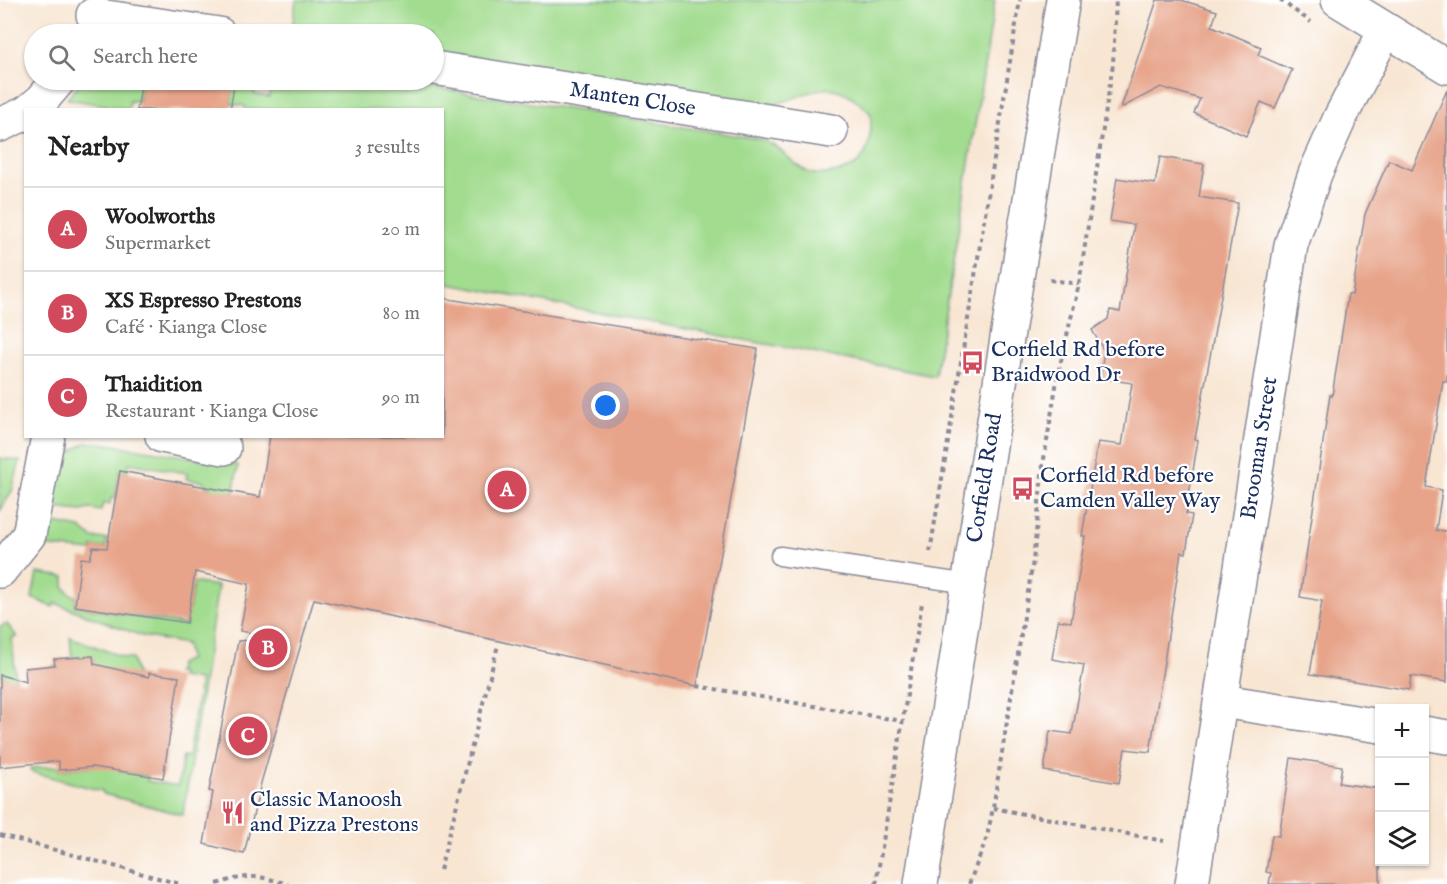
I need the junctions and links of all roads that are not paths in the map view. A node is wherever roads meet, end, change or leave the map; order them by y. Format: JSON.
{"nodes":[{"id":1,"x":1063,"y":0,"type":"edge"},
{"id":2,"x":1338,"y":0,"type":"edge"},
{"id":3,"x":91,"y":16,"type":"edge"},
{"id":4,"x":148,"y":24,"type":"edge"},
{"id":5,"x":1386,"y":31,"type":"junction"},
{"id":6,"x":1447,"y":67,"type":"edge"},
{"id":7,"x":444,"y":70,"type":"edge"},
{"id":8,"x":50,"y":90,"type":"edge"},
{"id":9,"x":32,"y":108,"type":"edge"},
{"id":10,"x":24,"y":114,"type":"edge"},
{"id":11,"x":0,"y":126,"type":"edge"},
{"id":12,"x":831,"y":130,"type":"dead end"},
{"id":13,"x":48,"y":438,"type":"edge"},
{"id":14,"x":172,"y":438,"type":"edge"},
{"id":15,"x":224,"y":448,"type":"dead end"},
{"id":16,"x":780,"y":556,"type":"dead end"},
{"id":17,"x":0,"y":571,"type":"edge"},
{"id":18,"x":969,"y":584,"type":"junction"},
{"id":19,"x":1222,"y":701,"type":"junction"},
{"id":20,"x":1375,"y":725,"type":"edge"},
{"id":21,"x":1429,"y":734,"type":"edge"},
{"id":22,"x":1447,"y":737,"type":"edge"},
{"id":23,"x":921,"y":884,"type":"edge"},
{"id":24,"x":1192,"y":884,"type":"edge"}],
"edges":[{"from":1,"to":18,"type":"street","name":"Corfield Road"},
{"from":2,"to":5,"type":"street"},
{"from":3,"to":4,"type":"street"},
{"from":5,"to":6,"type":"street"},
{"from":5,"to":19,"type":"street","name":"Brooman Street"},
{"from":7,"to":12,"type":"street","name":"Manten Close"},
{"from":8,"to":9,"type":"street"},
{"from":10,"to":11,"type":"street"},
{"from":13,"to":17,"type":"street"},
{"from":14,"to":15,"type":"street"},
{"from":16,"to":18,"type":"lane"},
{"from":18,"to":23,"type":"street","name":"Corfield Road"},
{"from":19,"to":20,"type":"street"},
{"from":19,"to":24,"type":"street","name":"Brooman Street"},
{"from":21,"to":22,"type":"street"}]}
